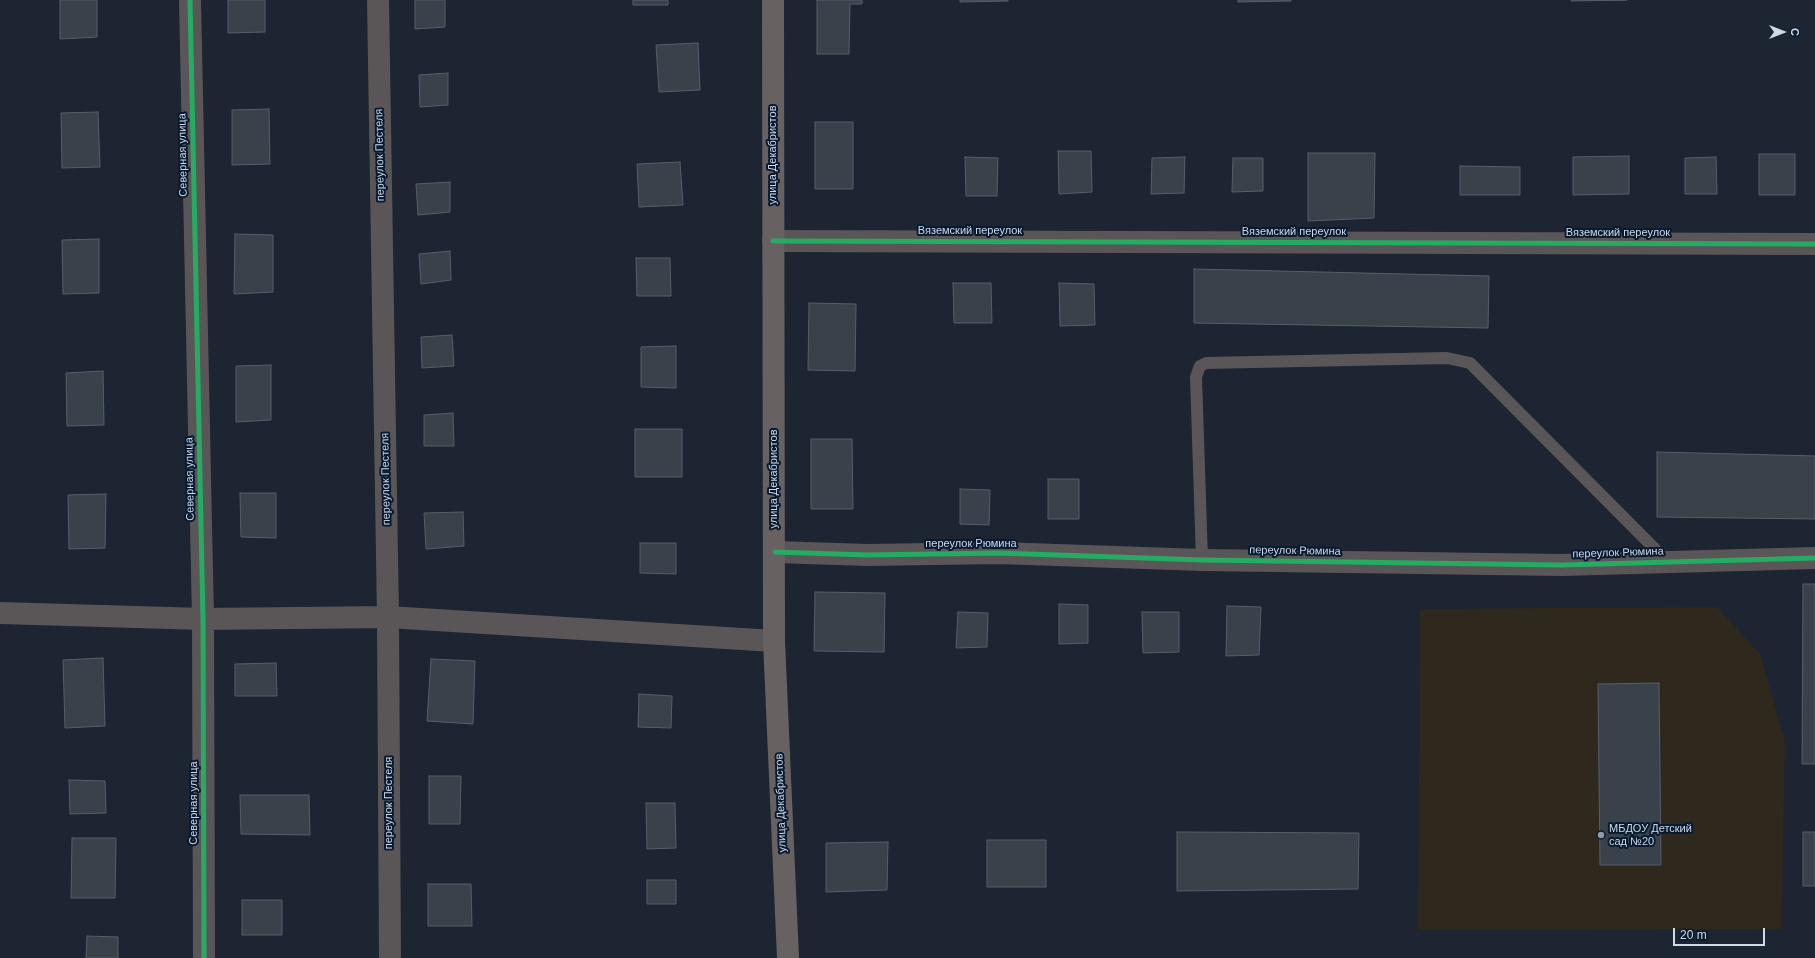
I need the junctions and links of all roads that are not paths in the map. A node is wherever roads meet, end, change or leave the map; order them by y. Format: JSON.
{"nodes":[{"id":1,"x":190,"y":0,"type":"edge"},
{"id":2,"x":378,"y":0,"type":"edge"},
{"id":3,"x":773,"y":0,"type":"edge"},
{"id":4,"x":773,"y":241,"type":"junction"},
{"id":5,"x":1815,"y":244,"type":"edge"},
{"id":6,"x":775,"y":552,"type":"junction"},
{"id":7,"x":1815,"y":558,"type":"edge"},
{"id":8,"x":1202,"y":560,"type":"junction"},
{"id":9,"x":1667,"y":561,"type":"junction"},
{"id":10,"x":0,"y":613,"type":"edge"},
{"id":11,"x":388,"y":617,"type":"junction"},
{"id":12,"x":203,"y":618,"type":"junction"},
{"id":13,"x":774,"y":641,"type":"junction"},
{"id":14,"x":204,"y":958,"type":"edge"},
{"id":15,"x":390,"y":958,"type":"edge"},
{"id":16,"x":788,"y":958,"type":"edge"}],
"edges":[{"from":1,"to":12,"type":"street","name":"Северная улица"},
{"from":2,"to":11,"type":"street","name":"переулок Пестеля"},
{"from":3,"to":4,"type":"street","name":"улица Декабристов"},
{"from":4,"to":5,"type":"street","name":"Вяземский переулок"},
{"from":4,"to":6,"type":"street","name":"улица Декабристов"},
{"from":6,"to":8,"type":"street","name":"переулок Рюмина"},
{"from":6,"to":13,"type":"street","name":"улица Декабристов"},
{"from":7,"to":9,"type":"street","name":"переулок Рюмина"},
{"from":8,"to":9,"type":"street","name":"переулок Рюмина"},
{"from":8,"to":9,"type":"lane"},
{"from":10,"to":12,"type":"street"},
{"from":11,"to":12,"type":"street"},
{"from":11,"to":13,"type":"street"},
{"from":11,"to":15,"type":"street","name":"переулок Пестеля"},
{"from":12,"to":14,"type":"street","name":"Северная улица"},
{"from":13,"to":16,"type":"street","name":"улица Декабристов"}]}
